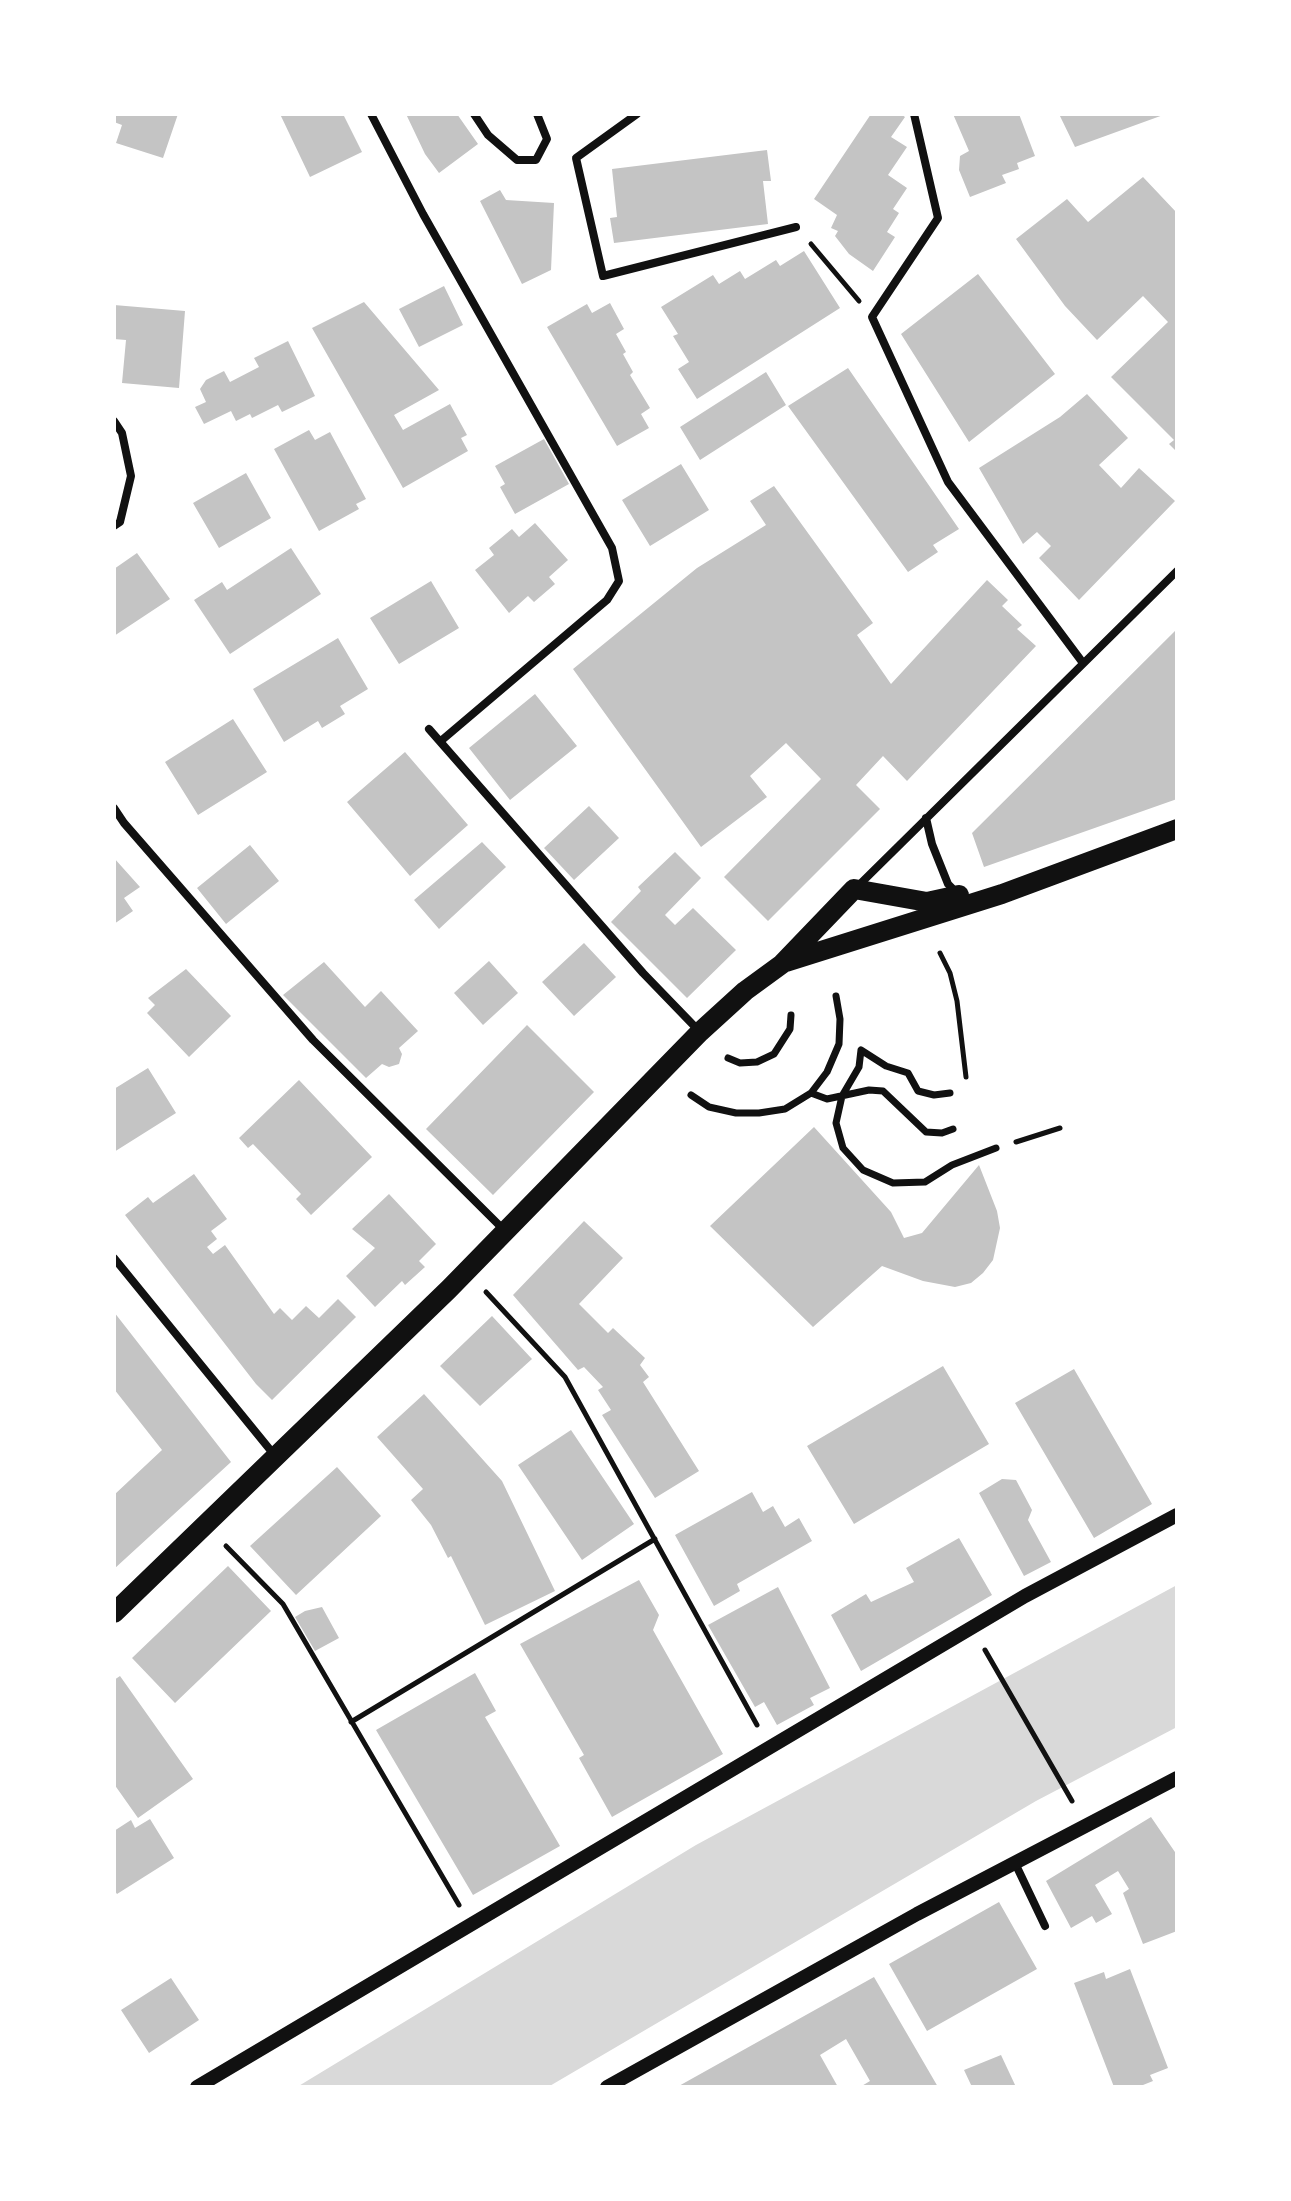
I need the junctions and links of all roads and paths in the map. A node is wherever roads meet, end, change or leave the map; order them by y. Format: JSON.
{"nodes":[{"id":1,"x":371,"y":114,"type":"edge"},
{"id":2,"x":474,"y":114,"type":"edge"},
{"id":3,"x":537,"y":114,"type":"edge"},
{"id":4,"x":637,"y":114,"type":"edge"},
{"id":5,"x":914,"y":114,"type":"edge"},
{"id":6,"x":796,"y":227,"type":"joint"},
{"id":7,"x":872,"y":317,"type":"junction"},
{"id":8,"x":114,"y":421,"type":"edge"},
{"id":9,"x":114,"y":526,"type":"edge"},
{"id":10,"x":1177,"y":571,"type":"edge"},
{"id":11,"x":1083,"y":663,"type":"junction"},
{"id":12,"x":429,"y":729,"type":"dead end"},
{"id":13,"x":442,"y":740,"type":"junction"},
{"id":14,"x":114,"y":808,"type":"edge"},
{"id":15,"x":926,"y":818,"type":"junction"},
{"id":16,"x":1177,"y":829,"type":"edge"},
{"id":17,"x":854,"y":889,"type":"junction"},
{"id":18,"x":959,"y":895,"type":"junction"},
{"id":19,"x":988,"y":898,"type":"junction"},
{"id":20,"x":940,"y":953,"type":"dead end"},
{"id":21,"x":782,"y":964,"type":"junction"},
{"id":22,"x":836,"y":996,"type":"dead end"},
{"id":23,"x":791,"y":1015,"type":"dead end"},
{"id":24,"x":700,"y":1032,"type":"junction"},
{"id":25,"x":728,"y":1058,"type":"dead end"},
{"id":26,"x":968,"y":1092,"type":"dead end"},
{"id":27,"x":811,"y":1093,"type":"junction"},
{"id":28,"x":950,"y":1093,"type":"dead end"},
{"id":29,"x":691,"y":1095,"type":"dead end"},
{"id":30,"x":842,"y":1096,"type":"junction"},
{"id":31,"x":1060,"y":1128,"type":"dead end"},
{"id":32,"x":953,"y":1129,"type":"dead end"},
{"id":33,"x":996,"y":1148,"type":"joint"},
{"id":34,"x":505,"y":1230,"type":"junction"},
{"id":35,"x":114,"y":1258,"type":"edge"},
{"id":36,"x":466,"y":1271,"type":"junction"},
{"id":37,"x":277,"y":1457,"type":"junction"},
{"id":38,"x":1177,"y":1515,"type":"edge"},
{"id":39,"x":206,"y":1525,"type":"junction"},
{"id":40,"x":655,"y":1539,"type":"junction"},
{"id":41,"x":114,"y":1613,"type":"edge"},
{"id":42,"x":988,"y":1657,"type":"dead end"},
{"id":43,"x":351,"y":1722,"type":"junction"},
{"id":44,"x":770,"y":1747,"type":"junction"},
{"id":45,"x":1177,"y":1778,"type":"edge"},
{"id":46,"x":1071,"y":1799,"type":"dead end"},
{"id":47,"x":1015,"y":1863,"type":"junction"},
{"id":48,"x":470,"y":1925,"type":"junction"},
{"id":49,"x":1045,"y":1926,"type":"dead end"},
{"id":50,"x":197,"y":2087,"type":"edge"},
{"id":51,"x":607,"y":2087,"type":"edge"}],
"edges":[{"from":1,"to":13,"type":"street"},
{"from":2,"to":3,"type":"street"},
{"from":4,"to":6,"type":"street"},
{"from":5,"to":7,"type":"street"},
{"from":6,"to":7,"type":"path"},
{"from":7,"to":11,"type":"street"},
{"from":8,"to":9,"type":"street"},
{"from":10,"to":11,"type":"street"},
{"from":11,"to":15,"type":"street"},
{"from":12,"to":13,"type":"street"},
{"from":13,"to":24,"type":"street"},
{"from":14,"to":34,"type":"street"},
{"from":15,"to":17,"type":"street"},
{"from":15,"to":18,"type":"street"},
{"from":16,"to":19,"type":"main road"},
{"from":17,"to":18,"type":"main road"},
{"from":17,"to":21,"type":"main road"},
{"from":18,"to":19,"type":"street"},
{"from":19,"to":21,"type":"main road"},
{"from":20,"to":26,"type":"path"},
{"from":21,"to":24,"type":"main road"},
{"from":22,"to":27,"type":"street"},
{"from":23,"to":25,"type":"street"},
{"from":24,"to":34,"type":"main road"},
{"from":27,"to":29,"type":"street"},
{"from":27,"to":30,"type":"street"},
{"from":28,"to":30,"type":"street"},
{"from":30,"to":32,"type":"street"},
{"from":30,"to":33,"type":"street"},
{"from":31,"to":33,"type":"path"},
{"from":34,"to":36,"type":"main road"},
{"from":35,"to":37,"type":"street"},
{"from":36,"to":37,"type":"main road"},
{"from":36,"to":40,"type":"path"},
{"from":37,"to":39,"type":"main road"},
{"from":38,"to":44,"type":"street"},
{"from":39,"to":41,"type":"main road"},
{"from":39,"to":43,"type":"path"},
{"from":40,"to":43,"type":"path"},
{"from":40,"to":44,"type":"path"},
{"from":42,"to":46,"type":"path"},
{"from":43,"to":48,"type":"path"},
{"from":44,"to":48,"type":"street"},
{"from":45,"to":47,"type":"street"},
{"from":47,"to":49,"type":"street"},
{"from":47,"to":51,"type":"street"},
{"from":48,"to":50,"type":"street"}]}
